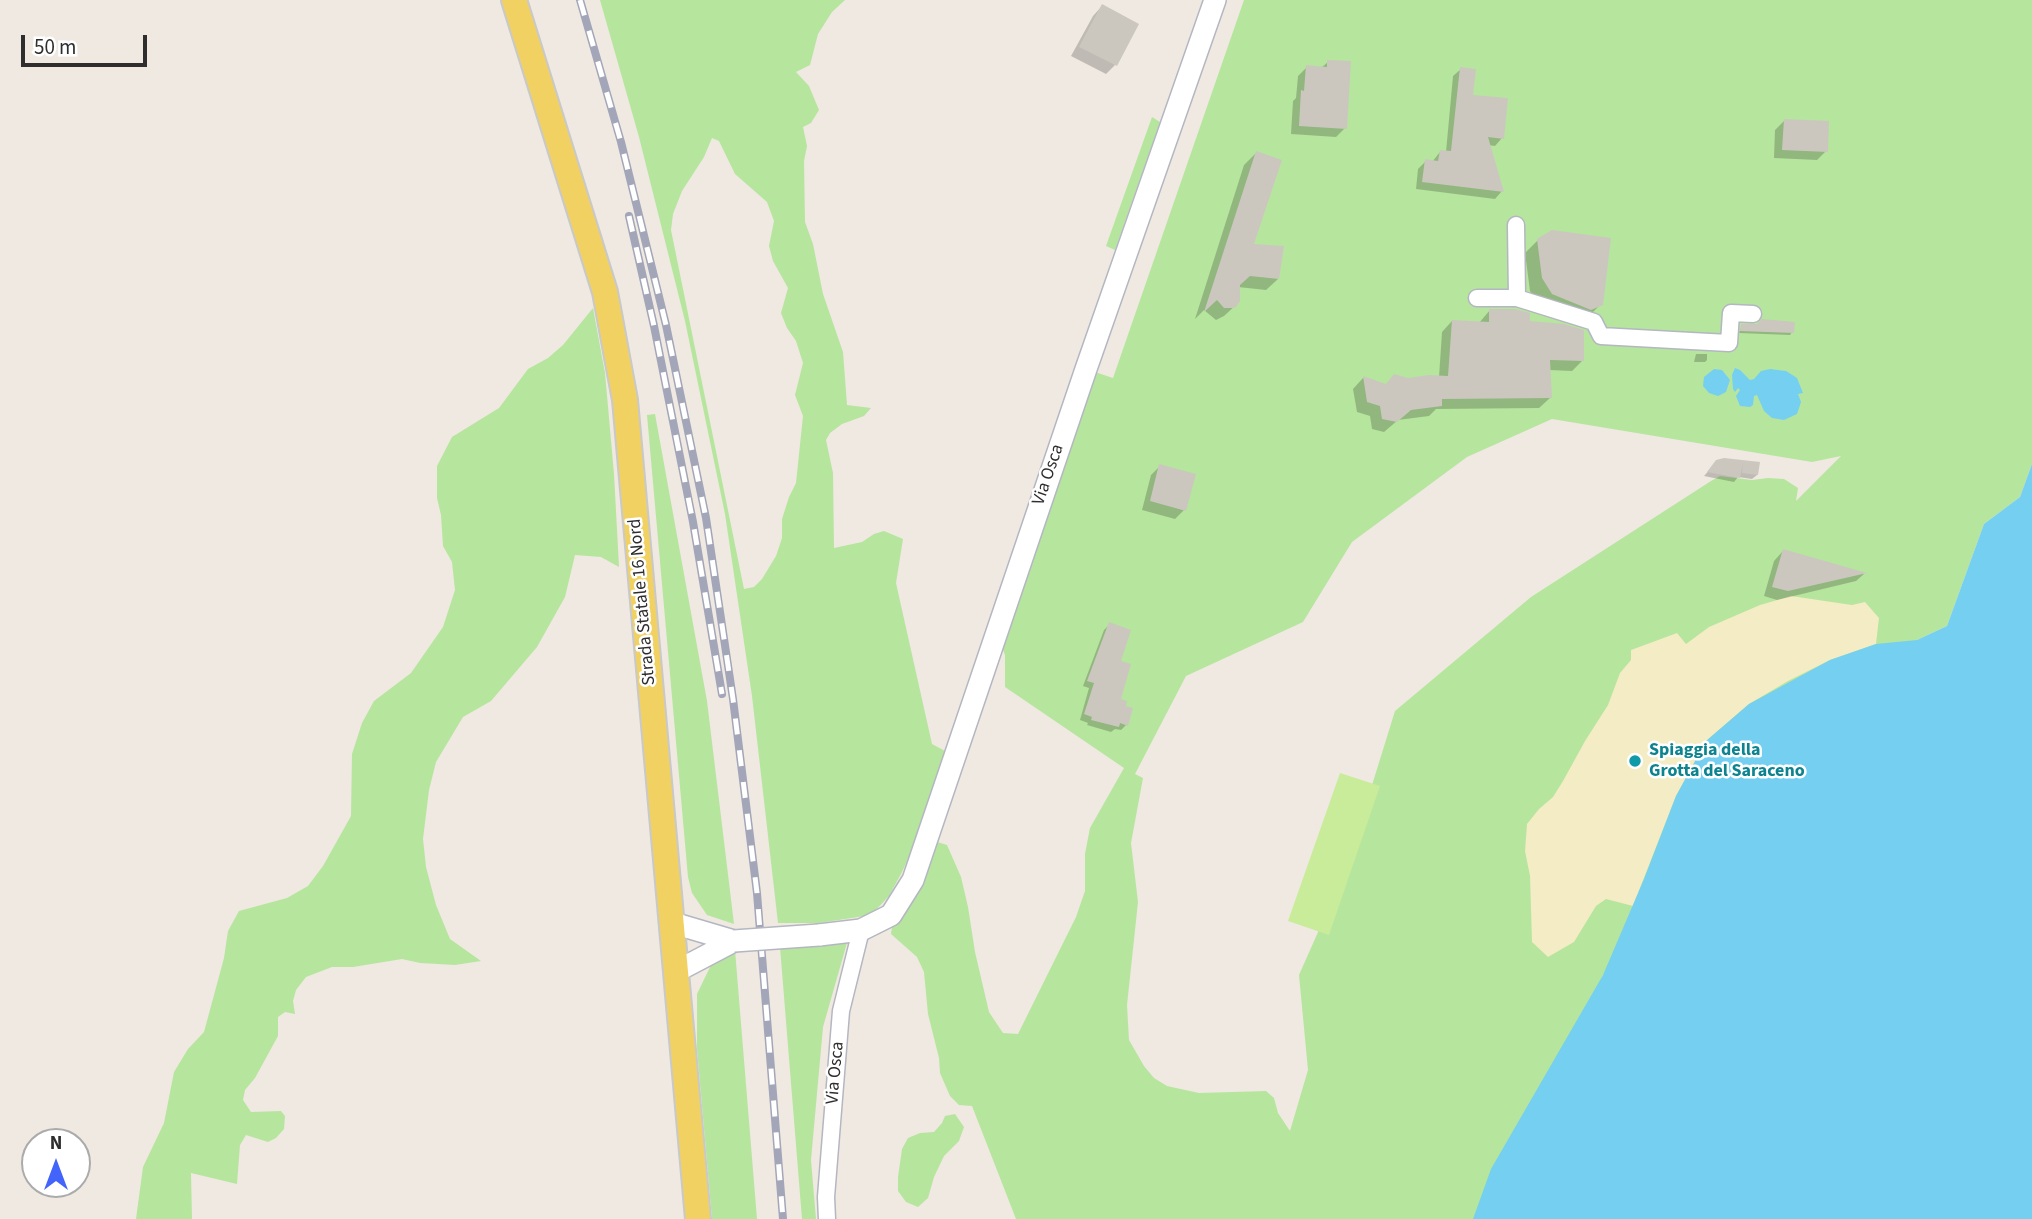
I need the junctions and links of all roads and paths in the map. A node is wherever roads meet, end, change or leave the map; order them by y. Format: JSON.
{"nodes":[{"id":1,"x":513,"y":0,"type":"edge"},
{"id":2,"x":1215,"y":0,"type":"edge"},
{"id":3,"x":1516,"y":225,"type":"dead end"},
{"id":4,"x":1477,"y":298,"type":"dead end"},
{"id":5,"x":1517,"y":298,"type":"junction"},
{"id":6,"x":1754,"y":314,"type":"dead end"},
{"id":7,"x":673,"y":923,"type":"junction"},
{"id":8,"x":860,"y":930,"type":"junction"},
{"id":9,"x":734,"y":941,"type":"junction"},
{"id":10,"x":677,"y":971,"type":"junction"},
{"id":11,"x":698,"y":1219,"type":"edge"},
{"id":12,"x":827,"y":1219,"type":"edge"}],
"edges":[{"from":1,"to":7,"type":"main road","name":"Strada Statale 16 Nord"},
{"from":2,"to":8,"type":"street","name":"Via Osca"},
{"from":3,"to":5,"type":"street"},
{"from":4,"to":5,"type":"street"},
{"from":5,"to":6,"type":"street"},
{"from":7,"to":9,"type":"street"},
{"from":7,"to":10,"type":"main road","name":"Strada Statale 16 Nord"},
{"from":8,"to":9,"type":"street","name":"Via Osca","bridge":true},
{"from":8,"to":12,"type":"street","name":"Via Osca"},
{"from":9,"to":10,"type":"street"},
{"from":10,"to":11,"type":"main road","name":"Strada Statale 16 Nord"}]}
